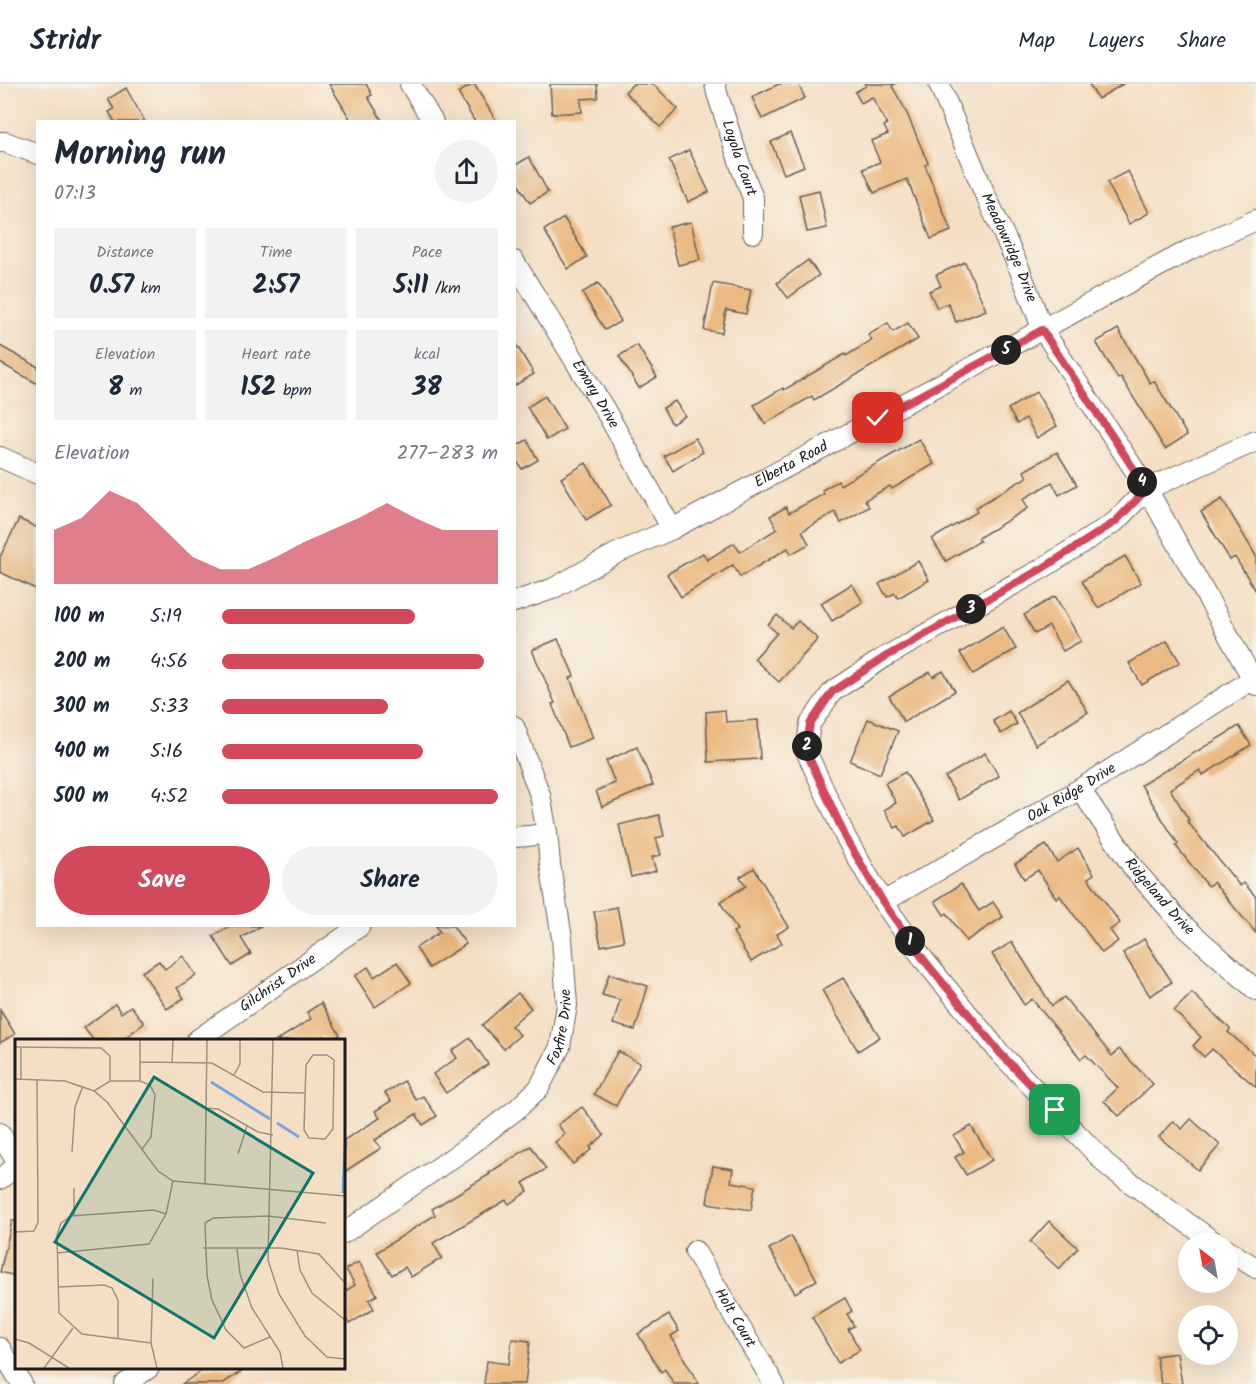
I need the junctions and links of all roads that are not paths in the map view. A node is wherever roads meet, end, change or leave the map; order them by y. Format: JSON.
{"nodes":[{"id":1,"x":410,"y":84,"type":"edge"},
{"id":2,"x":715,"y":84,"type":"edge"},
{"id":3,"x":939,"y":84,"type":"edge"},
{"id":4,"x":432,"y":120,"type":"edge"},
{"id":5,"x":0,"y":142,"type":"edge"},
{"id":6,"x":36,"y":153,"type":"edge"},
{"id":7,"x":1256,"y":220,"type":"edge"},
{"id":8,"x":753,"y":233,"type":"dead end"},
{"id":9,"x":516,"y":264,"type":"edge"},
{"id":10,"x":1042,"y":330,"type":"junction"},
{"id":11,"x":1256,"y":441,"type":"edge"},
{"id":12,"x":0,"y":457,"type":"edge"},
{"id":13,"x":36,"y":473,"type":"edge"},
{"id":14,"x":1147,"y":489,"type":"junction"},
{"id":15,"x":672,"y":529,"type":"junction"},
{"id":16,"x":516,"y":601,"type":"edge"},
{"id":17,"x":1255,"y":680,"type":"edge"},
{"id":18,"x":516,"y":731,"type":"edge"},
{"id":19,"x":1080,"y":789,"type":"junction"},
{"id":20,"x":548,"y":833,"type":"junction"},
{"id":21,"x":516,"y":837,"type":"edge"},
{"id":22,"x":883,"y":902,"type":"junction"},
{"id":23,"x":359,"y":927,"type":"edge"},
{"id":24,"x":1256,"y":990,"type":"edge"},
{"id":25,"x":200,"y":1039,"type":"edge"},
{"id":26,"x":0,"y":1134,"type":"edge"},
{"id":27,"x":15,"y":1159,"type":"edge"},
{"id":28,"x":15,"y":1168,"type":"edge"},
{"id":29,"x":0,"y":1179,"type":"edge"},
{"id":30,"x":345,"y":1232,"type":"edge"},
{"id":31,"x":1202,"y":1233,"type":"edge"},
{"id":32,"x":695,"y":1251,"type":"dead end"},
{"id":33,"x":1238,"y":1257,"type":"edge"},
{"id":34,"x":1256,"y":1268,"type":"edge"},
{"id":35,"x":0,"y":1348,"type":"edge"},
{"id":36,"x":148,"y":1369,"type":"edge"},
{"id":37,"x":22,"y":1384,"type":"edge"},
{"id":38,"x":125,"y":1384,"type":"edge"},
{"id":39,"x":774,"y":1384,"type":"edge"}],
"edges":[{"from":1,"to":4,"type":"street"},
{"from":2,"to":8,"type":"street","name":"Loyola Court"},
{"from":3,"to":10,"type":"street","name":"Meadowridge Drive"},
{"from":5,"to":6,"type":"street"},
{"from":7,"to":10,"type":"street","name":"Elberta Road"},
{"from":9,"to":15,"type":"street","name":"Emory Drive"},
{"from":10,"to":14,"type":"street","name":"Meadowridge Drive"},
{"from":10,"to":15,"type":"street","name":"Elberta Road"},
{"from":11,"to":14,"type":"street"},
{"from":12,"to":13,"type":"street"},
{"from":14,"to":17,"type":"street","name":"Meadowridge Drive"},
{"from":14,"to":22,"type":"street"},
{"from":15,"to":16,"type":"street","name":"Elberta Road"},
{"from":17,"to":19,"type":"street","name":"Oak Ridge Drive"},
{"from":18,"to":20,"type":"street","name":"Foxfire Drive"},
{"from":19,"to":22,"type":"street","name":"Oak Ridge Drive"},
{"from":19,"to":24,"type":"street","name":"Ridgeland Drive"},
{"from":20,"to":21,"type":"street"},
{"from":20,"to":30,"type":"street","name":"Foxfire Drive"},
{"from":22,"to":31,"type":"street"},
{"from":23,"to":25,"type":"street","name":"Gilchrist Drive"},
{"from":26,"to":27,"type":"street"},
{"from":28,"to":29,"type":"street"},
{"from":32,"to":39,"type":"street","name":"Holt Court"},
{"from":33,"to":34,"type":"street"},
{"from":35,"to":37,"type":"street"},
{"from":36,"to":38,"type":"street"}]}
